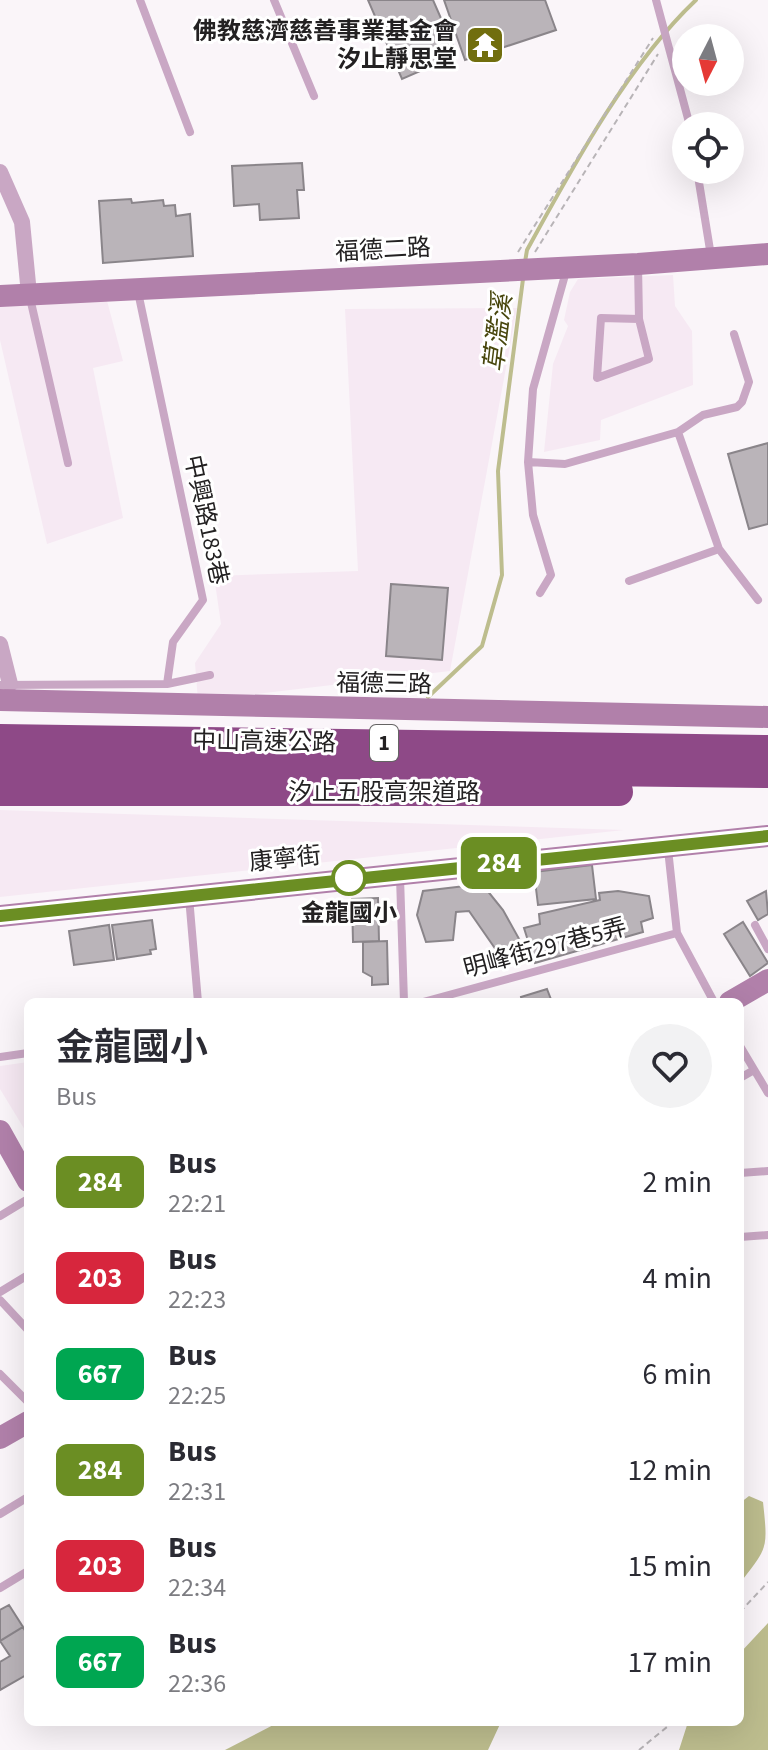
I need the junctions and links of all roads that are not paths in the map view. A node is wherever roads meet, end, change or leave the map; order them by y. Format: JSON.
{"nodes":[{"id":1,"x":140,"y":0,"type":"edge"},
{"id":2,"x":274,"y":0,"type":"edge"},
{"id":3,"x":656,"y":0,"type":"edge"},
{"id":4,"x":314,"y":96,"type":"dead end"},
{"id":5,"x":686,"y":112,"type":"edge"},
{"id":6,"x":190,"y":132,"type":"dead end"},
{"id":7,"x":0,"y":172,"type":"edge"},
{"id":8,"x":699,"y":184,"type":"edge"},
{"id":9,"x":768,"y":254,"type":"edge"},
{"id":10,"x":711,"y":258,"type":"junction"},
{"id":11,"x":638,"y":264,"type":"junction"},
{"id":12,"x":568,"y":268,"type":"junction"},
{"id":13,"x":137,"y":287,"type":"junction"},
{"id":14,"x":29,"y":294,"type":"junction"},
{"id":15,"x":0,"y":296,"type":"edge"},
{"id":16,"x":639,"y":319,"type":"junction"},
{"id":17,"x":734,"y":334,"type":"dead end"},
{"id":18,"x":678,"y":432,"type":"junction"},
{"id":19,"x":528,"y":462,"type":"junction"},
{"id":20,"x":68,"y":463,"type":"dead end"},
{"id":21,"x":719,"y":549,"type":"junction"},
{"id":22,"x":629,"y":581,"type":"dead end"},
{"id":23,"x":540,"y":593,"type":"dead end"},
{"id":24,"x":758,"y":600,"type":"dead end"},
{"id":25,"x":0,"y":644,"type":"edge"},
{"id":26,"x":210,"y":675,"type":"dead end"},
{"id":27,"x":167,"y":684,"type":"junction"},
{"id":28,"x":3,"y":690,"type":"edge"},
{"id":29,"x":768,"y":717,"type":"edge"},
{"id":30,"x":0,"y":738,"type":"edge"},
{"id":31,"x":768,"y":749,"type":"edge"},
{"id":32,"x":0,"y":765,"type":"edge"},
{"id":33,"x":768,"y":774,"type":"edge"},
{"id":34,"x":0,"y":792,"type":"edge"},
{"id":35,"x":768,"y":794,"type":"edge"},
{"id":36,"x":768,"y":836,"type":"edge"},
{"id":37,"x":667,"y":847,"type":"junction"},
{"id":38,"x":400,"y":872,"type":"junction"},
{"id":39,"x":188,"y":896,"type":"junction"},
{"id":40,"x":0,"y":916,"type":"edge"},
{"id":41,"x":755,"y":925,"type":"dead end"},
{"id":42,"x":677,"y":933,"type":"junction"},
{"id":43,"x":768,"y":949,"type":"edge"},
{"id":44,"x":768,"y":980,"type":"edge"},
{"id":45,"x":198,"y":998,"type":"edge"},
{"id":46,"x":404,"y":998,"type":"edge"},
{"id":47,"x":438,"y":998,"type":"edge"},
{"id":48,"x":712,"y":998,"type":"edge"},
{"id":49,"x":737,"y":998,"type":"edge"},
{"id":50,"x":744,"y":1053,"type":"edge"},
{"id":51,"x":24,"y":1054,"type":"edge"},
{"id":52,"x":0,"y":1057,"type":"edge"},
{"id":53,"x":754,"y":1070,"type":"junction"},
{"id":54,"x":744,"y":1076,"type":"edge"},
{"id":55,"x":768,"y":1093,"type":"edge"},
{"id":56,"x":1,"y":1135,"type":"edge"},
{"id":57,"x":768,"y":1171,"type":"edge"},
{"id":58,"x":744,"y":1173,"type":"edge"},
{"id":59,"x":24,"y":1174,"type":"edge"},
{"id":60,"x":24,"y":1201,"type":"edge"},
{"id":61,"x":0,"y":1216,"type":"edge"},
{"id":62,"x":768,"y":1235,"type":"edge"},
{"id":63,"x":744,"y":1237,"type":"edge"},
{"id":64,"x":24,"y":1277,"type":"edge"},
{"id":65,"x":0,"y":1292,"type":"edge"},
{"id":66,"x":0,"y":1300,"type":"edge"},
{"id":67,"x":24,"y":1326,"type":"edge"},
{"id":68,"x":0,"y":1374,"type":"edge"},
{"id":69,"x":24,"y":1398,"type":"edge"},
{"id":70,"x":24,"y":1424,"type":"edge"},
{"id":71,"x":0,"y":1438,"type":"edge"},
{"id":72,"x":24,"y":1499,"type":"edge"},
{"id":73,"x":0,"y":1514,"type":"edge"},
{"id":74,"x":24,"y":1573,"type":"edge"},
{"id":75,"x":0,"y":1588,"type":"edge"}],
"edges":[{"from":1,"to":6,"type":"lane"},
{"from":2,"to":4,"type":"lane"},
{"from":3,"to":5,"type":"lane"},
{"from":7,"to":14,"type":"street"},
{"from":8,"to":10,"type":"lane"},
{"from":9,"to":10,"type":"street","name":"福德二路"},
{"from":10,"to":11,"type":"street","name":"福德二路"},
{"from":11,"to":12,"type":"street","name":"福德二路"},
{"from":11,"to":16,"type":"lane"},
{"from":12,"to":13,"type":"street","name":"福德二路"},
{"from":12,"to":19,"type":"lane"},
{"from":13,"to":14,"type":"street","name":"福德二路"},
{"from":13,"to":27,"type":"lane","name":"中興路183巷"},
{"from":14,"to":15,"type":"street","name":"福德二路"},
{"from":14,"to":20,"type":"lane"},
{"from":16,"to":16,"type":"lane"},
{"from":17,"to":18,"type":"lane"},
{"from":18,"to":19,"type":"lane"},
{"from":18,"to":21,"type":"lane"},
{"from":19,"to":23,"type":"lane"},
{"from":21,"to":22,"type":"lane"},
{"from":21,"to":24,"type":"lane"},
{"from":25,"to":28,"type":"street"},
{"from":26,"to":27,"type":"lane"},
{"from":27,"to":28,"type":"lane"},
{"from":28,"to":29,"type":"street","name":"福德三路"},
{"from":30,"to":31,"type":"highway","name":"中山高速公路","number":"1"},
{"from":32,"to":33,"type":"highway","name":"中山高速公路","number":"1"},
{"from":34,"to":35,"type":"highway","name":"汐止五股高架道路","number":"1"},
{"from":36,"to":37,"type":"street","name":"康寧街"},
{"from":37,"to":38,"type":"street","name":"康寧街"},
{"from":37,"to":42,"type":"lane"},
{"from":38,"to":39,"type":"street","name":"康寧街"},
{"from":38,"to":46,"type":"lane"},
{"from":39,"to":40,"type":"street","name":"康寧街"},
{"from":39,"to":45,"type":"lane"},
{"from":41,"to":43,"type":"lane"},
{"from":42,"to":47,"type":"lane","name":"明峰街297巷5弄"},
{"from":42,"to":48,"type":"lane"},
{"from":44,"to":49,"type":"street"},
{"from":50,"to":53,"type":"lane"},
{"from":51,"to":52,"type":"lane"},
{"from":53,"to":54,"type":"lane"},
{"from":53,"to":55,"type":"lane"},
{"from":56,"to":59,"type":"street"},
{"from":57,"to":58,"type":"lane"},
{"from":60,"to":61,"type":"lane"},
{"from":62,"to":63,"type":"lane"},
{"from":64,"to":65,"type":"lane"},
{"from":66,"to":67,"type":"lane"},
{"from":68,"to":69,"type":"lane"},
{"from":70,"to":71,"type":"street"},
{"from":72,"to":73,"type":"lane"},
{"from":74,"to":75,"type":"lane"}]}
